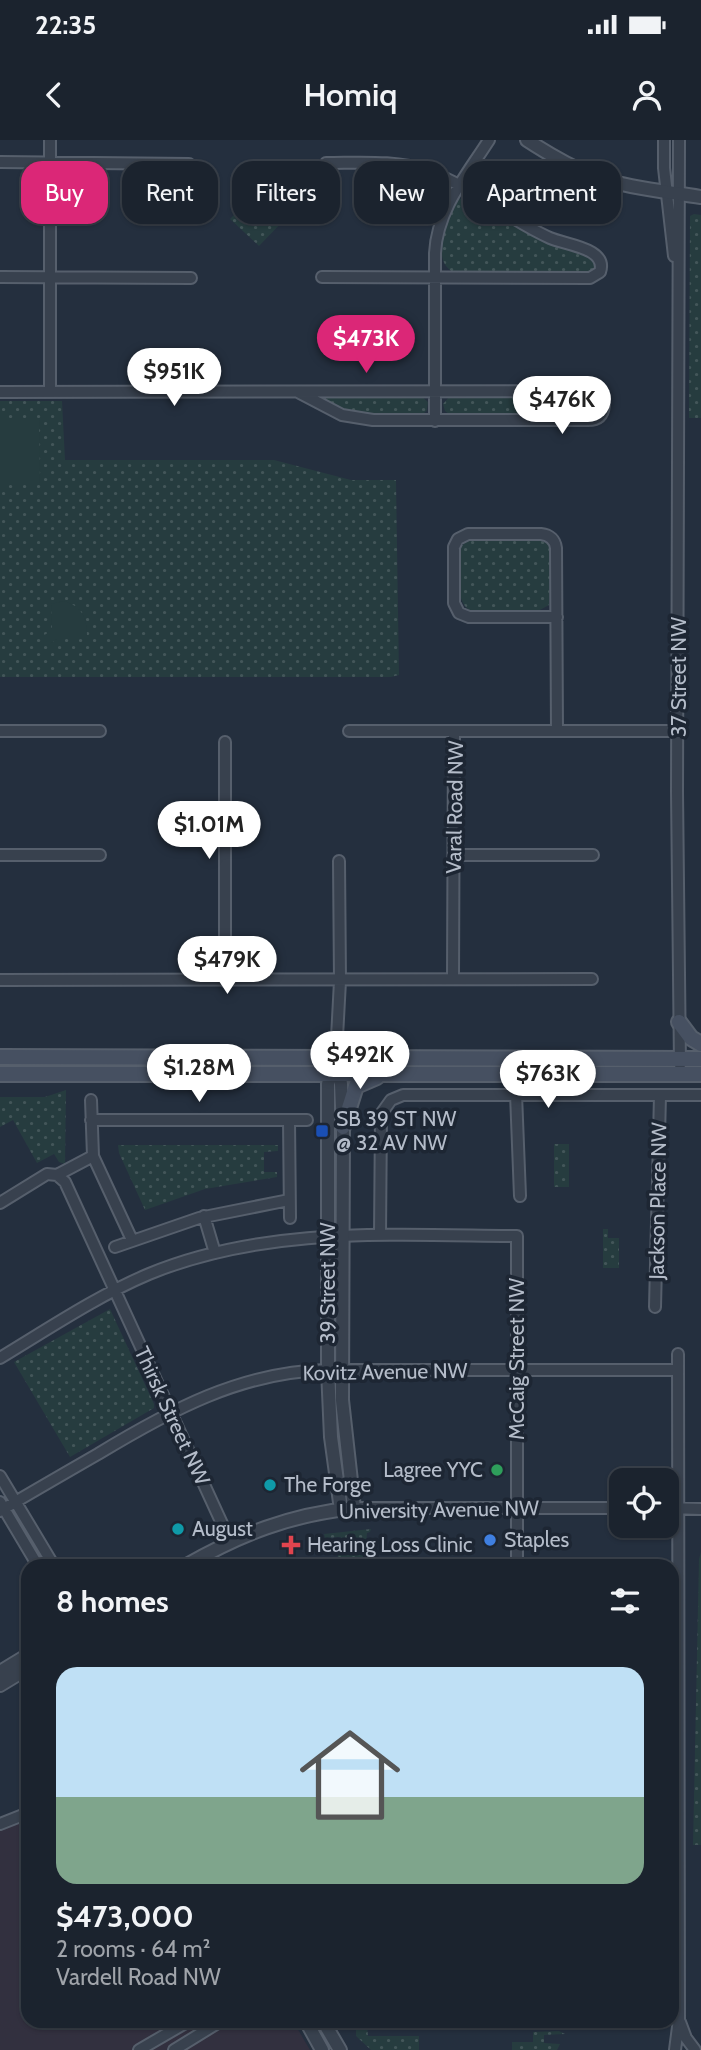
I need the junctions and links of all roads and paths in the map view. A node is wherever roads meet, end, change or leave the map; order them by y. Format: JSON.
{"nodes":[{"id":1,"x":50,"y":140,"type":"edge"},
{"id":2,"x":489,"y":140,"type":"edge"},
{"id":3,"x":664,"y":140,"type":"edge"},
{"id":4,"x":679,"y":140,"type":"edge"},
{"id":5,"x":533,"y":142,"type":"edge"},
{"id":6,"x":50,"y":161,"type":"edge"},
{"id":7,"x":0,"y":162,"type":"edge"},
{"id":8,"x":21,"y":162,"type":"edge"},
{"id":9,"x":340,"y":163,"type":"edge"},
{"id":10,"x":459,"y":186,"type":"junction"},
{"id":11,"x":674,"y":193,"type":"junction"},
{"id":12,"x":701,"y":197,"type":"edge"},
{"id":13,"x":51,"y":224,"type":"edge"},
{"id":14,"x":322,"y":277,"type":"dead end"},
{"id":15,"x":435,"y":277,"type":"junction"},
{"id":16,"x":0,"y":278,"type":"edge"},
{"id":17,"x":51,"y":278,"type":"junction"},
{"id":18,"x":191,"y":278,"type":"dead end"},
{"id":19,"x":436,"y":391,"type":"junction"},
{"id":20,"x":0,"y":392,"type":"edge"},
{"id":21,"x":50,"y":393,"type":"junction"},
{"id":22,"x":298,"y":393,"type":"junction"},
{"id":23,"x":435,"y":421,"type":"junction"},
{"id":24,"x":556,"y":617,"type":"junction"},
{"id":25,"x":0,"y":731,"type":"edge"},
{"id":26,"x":100,"y":731,"type":"dead end"},
{"id":27,"x":454,"y":731,"type":"junction"},
{"id":28,"x":556,"y":731,"type":"junction"},
{"id":29,"x":678,"y":731,"type":"junction"},
{"id":30,"x":349,"y":732,"type":"dead end"},
{"id":31,"x":225,"y":742,"type":"dead end"},
{"id":32,"x":0,"y":855,"type":"edge"},
{"id":33,"x":100,"y":855,"type":"dead end"},
{"id":34,"x":454,"y":855,"type":"junction"},
{"id":35,"x":593,"y":855,"type":"dead end"},
{"id":36,"x":339,"y":861,"type":"dead end"},
{"id":37,"x":453,"y":979,"type":"junction"},
{"id":38,"x":592,"y":979,"type":"dead end"},
{"id":39,"x":0,"y":980,"type":"edge"},
{"id":40,"x":225,"y":981,"type":"junction"},
{"id":41,"x":340,"y":981,"type":"junction"},
{"id":42,"x":680,"y":1021,"type":"junction"},
{"id":43,"x":701,"y":1044,"type":"edge"},
{"id":44,"x":336,"y":1056,"type":"junction"},
{"id":45,"x":0,"y":1057,"type":"edge"},
{"id":46,"x":680,"y":1058,"type":"junction"},
{"id":47,"x":701,"y":1059,"type":"edge"},
{"id":48,"x":0,"y":1074,"type":"edge"},
{"id":49,"x":335,"y":1074,"type":"junction"},
{"id":50,"x":680,"y":1074,"type":"junction"},
{"id":51,"x":701,"y":1074,"type":"edge"},
{"id":52,"x":381,"y":1075,"type":"junction"},
{"id":53,"x":516,"y":1094,"type":"junction"},
{"id":54,"x":660,"y":1095,"type":"junction"},
{"id":55,"x":701,"y":1095,"type":"edge"},
{"id":56,"x":91,"y":1100,"type":"dead end"},
{"id":57,"x":307,"y":1119,"type":"dead end"},
{"id":58,"x":91,"y":1120,"type":"junction"},
{"id":59,"x":289,"y":1120,"type":"junction"},
{"id":60,"x":343,"y":1127,"type":"junction"},
{"id":61,"x":93,"y":1156,"type":"junction"},
{"id":62,"x":57,"y":1175,"type":"junction"},
{"id":63,"x":520,"y":1196,"type":"dead end"},
{"id":64,"x":289,"y":1200,"type":"junction"},
{"id":65,"x":0,"y":1203,"type":"edge"},
{"id":66,"x":204,"y":1216,"type":"junction"},
{"id":67,"x":290,"y":1218,"type":"dead end"},
{"id":68,"x":380,"y":1235,"type":"junction"},
{"id":69,"x":335,"y":1236,"type":"junction"},
{"id":70,"x":132,"y":1240,"type":"junction"},
{"id":71,"x":115,"y":1247,"type":"dead end"},
{"id":72,"x":215,"y":1253,"type":"junction"},
{"id":73,"x":114,"y":1292,"type":"junction"},
{"id":74,"x":655,"y":1307,"type":"dead end"},
{"id":75,"x":678,"y":1354,"type":"dead end"},
{"id":76,"x":0,"y":1358,"type":"edge"},
{"id":77,"x":328,"y":1370,"type":"junction"},
{"id":78,"x":342,"y":1370,"type":"junction"},
{"id":79,"x":517,"y":1370,"type":"junction"},
{"id":80,"x":678,"y":1370,"type":"junction"},
{"id":81,"x":170,"y":1412,"type":"junction"},
{"id":82,"x":674,"y":1468,"type":"edge"},
{"id":83,"x":0,"y":1476,"type":"edge"},
{"id":84,"x":15,"y":1502,"type":"junction"},
{"id":85,"x":1,"y":1507,"type":"edge"},
{"id":86,"x":516,"y":1508,"type":"junction"},
{"id":87,"x":609,"y":1508,"type":"edge"},
{"id":88,"x":679,"y":1508,"type":"edge"},
{"id":89,"x":348,"y":1509,"type":"junction"},
{"id":90,"x":701,"y":1509,"type":"edge"},
{"id":91,"x":673,"y":1538,"type":"edge"},
{"id":92,"x":230,"y":1541,"type":"junction"},
{"id":93,"x":34,"y":1559,"type":"edge"},
{"id":94,"x":50,"y":1559,"type":"edge"},
{"id":95,"x":198,"y":1559,"type":"edge"},
{"id":96,"x":516,"y":1559,"type":"edge"},
{"id":97,"x":673,"y":1559,"type":"edge"},
{"id":98,"x":21,"y":1659,"type":"edge"},
{"id":99,"x":0,"y":1672,"type":"edge"},
{"id":100,"x":21,"y":1672,"type":"edge"},
{"id":101,"x":0,"y":1685,"type":"edge"},
{"id":102,"x":21,"y":1816,"type":"edge"},
{"id":103,"x":0,"y":1823,"type":"edge"},
{"id":104,"x":679,"y":1982,"type":"edge"},
{"id":105,"x":680,"y":2019,"type":"junction"},
{"id":106,"x":679,"y":2025,"type":"edge"},
{"id":107,"x":177,"y":2028,"type":"edge"},
{"id":108,"x":209,"y":2028,"type":"edge"},
{"id":109,"x":310,"y":2028,"type":"edge"},
{"id":110,"x":327,"y":2028,"type":"edge"},
{"id":111,"x":679,"y":2028,"type":"edge"},
{"id":112,"x":139,"y":2050,"type":"edge"},
{"id":113,"x":174,"y":2050,"type":"edge"},
{"id":114,"x":322,"y":2050,"type":"edge"},
{"id":115,"x":340,"y":2050,"type":"edge"},
{"id":116,"x":675,"y":2050,"type":"edge"},
{"id":117,"x":695,"y":2050,"type":"edge"}],
"edges":[{"from":1,"to":6,"type":"street"},
{"from":2,"to":10,"type":"street"},
{"from":3,"to":11,"type":"street","name":"37 Street NW"},
{"from":4,"to":11,"type":"street","name":"37 Street NW"},
{"from":5,"to":11,"type":"street"},
{"from":7,"to":8,"type":"street"},
{"from":9,"to":10,"type":"street"},
{"from":10,"to":15,"type":"street"},
{"from":10,"to":15,"type":"street"},
{"from":11,"to":12,"type":"street"},
{"from":11,"to":29,"type":"street","name":"37 Street NW"},
{"from":13,"to":17,"type":"street"},
{"from":14,"to":15,"type":"street"},
{"from":15,"to":19,"type":"street"},
{"from":16,"to":17,"type":"street"},
{"from":17,"to":18,"type":"street"},
{"from":17,"to":21,"type":"street"},
{"from":19,"to":22,"type":"street"},
{"from":19,"to":23,"type":"street"},
{"from":19,"to":23,"type":"street"},
{"from":20,"to":21,"type":"street"},
{"from":21,"to":22,"type":"street"},
{"from":22,"to":23,"type":"street"},
{"from":24,"to":24,"type":"street"},
{"from":24,"to":28,"type":"street"},
{"from":25,"to":26,"type":"street"},
{"from":27,"to":28,"type":"street","name":"Varal Road NW"},
{"from":27,"to":30,"type":"street"},
{"from":27,"to":34,"type":"street","name":"Varal Road NW"},
{"from":28,"to":29,"type":"street","name":"Varal Road NW"},
{"from":29,"to":42,"type":"street","name":"37 Street NW"},
{"from":31,"to":40,"type":"street"},
{"from":32,"to":33,"type":"street"},
{"from":34,"to":35,"type":"street"},
{"from":34,"to":37,"type":"street","name":"Varal Road NW"},
{"from":36,"to":41,"type":"street","name":"39 Street NW"},
{"from":37,"to":38,"type":"street"},
{"from":37,"to":41,"type":"street"},
{"from":39,"to":40,"type":"street"},
{"from":40,"to":41,"type":"street"},
{"from":41,"to":44,"type":"street","name":"39 Street NW"},
{"from":42,"to":43,"type":"main road"},
{"from":42,"to":46,"type":"street","name":"37 Street NW"},
{"from":44,"to":45,"type":"main road"},
{"from":44,"to":46,"type":"main road"},
{"from":44,"to":49,"type":"street","name":"39 Street NW"},
{"from":46,"to":47,"type":"main road"},
{"from":46,"to":50,"type":"street","name":"37 Street NW"},
{"from":48,"to":49,"type":"main road"},
{"from":49,"to":52,"type":"main road"},
{"from":49,"to":60,"type":"street","name":"39 Street NW"},
{"from":49,"to":69,"type":"street","name":"39 Street NW"},
{"from":50,"to":51,"type":"main road"},
{"from":50,"to":52,"type":"main road"},
{"from":52,"to":60,"type":"main road"},
{"from":53,"to":54,"type":"street"},
{"from":53,"to":63,"type":"street"},
{"from":53,"to":68,"type":"street"},
{"from":54,"to":55,"type":"street"},
{"from":54,"to":74,"type":"street","name":"Jackson Place NW"},
{"from":56,"to":58,"type":"street"},
{"from":57,"to":59,"type":"street"},
{"from":58,"to":59,"type":"street"},
{"from":58,"to":61,"type":"street"},
{"from":59,"to":64,"type":"street"},
{"from":60,"to":69,"type":"street","name":"39 Street NW"},
{"from":61,"to":62,"type":"street"},
{"from":61,"to":70,"type":"street"},
{"from":62,"to":65,"type":"street"},
{"from":62,"to":73,"type":"street","name":"Thirsk Street NW"},
{"from":64,"to":66,"type":"street"},
{"from":64,"to":67,"type":"street"},
{"from":66,"to":70,"type":"street"},
{"from":66,"to":72,"type":"street"},
{"from":68,"to":69,"type":"street"},
{"from":68,"to":79,"type":"street","name":"McCaig Street NW"},
{"from":69,"to":72,"type":"street"},
{"from":69,"to":77,"type":"street","name":"39 Street NW"},
{"from":69,"to":78,"type":"street","name":"39 Street NW"},
{"from":70,"to":71,"type":"street"},
{"from":72,"to":73,"type":"street"},
{"from":73,"to":76,"type":"street"},
{"from":73,"to":81,"type":"street","name":"Thirsk Street NW"},
{"from":75,"to":80,"type":"street"},
{"from":77,"to":78,"type":"street","name":"Kovitz Avenue NW"},
{"from":77,"to":81,"type":"street","name":"Kovitz Avenue NW"},
{"from":77,"to":89,"type":"street","name":"39 Street NW"},
{"from":78,"to":79,"type":"street","name":"Kovitz Avenue NW"},
{"from":78,"to":89,"type":"street","name":"39 Street NW"},
{"from":79,"to":80,"type":"street","name":"Kovitz Avenue NW"},
{"from":79,"to":86,"type":"street","name":"McCaig Street NW"},
{"from":80,"to":82,"type":"street"},
{"from":81,"to":84,"type":"street","name":"Kovitz Avenue NW"},
{"from":81,"to":92,"type":"street","name":"Thirsk Street NW"},
{"from":83,"to":84,"type":"street"},
{"from":84,"to":85,"type":"street","name":"Kovitz Avenue NW"},
{"from":84,"to":94,"type":"street"},
{"from":85,"to":93,"type":"street"},
{"from":86,"to":87,"type":"street","name":"University Avenue NW"},
{"from":86,"to":89,"type":"street","name":"University Avenue NW"},
{"from":86,"to":96,"type":"street","name":"McCaig Street NW"},
{"from":88,"to":90,"type":"street"},
{"from":89,"to":92,"type":"street","name":"University Avenue NW"},
{"from":91,"to":97,"type":"street"},
{"from":92,"to":95,"type":"street","name":"University Avenue NW"},
{"from":98,"to":99,"type":"street"},
{"from":100,"to":101,"type":"street"},
{"from":102,"to":103,"type":"street"},
{"from":104,"to":105,"type":"street"},
{"from":105,"to":106,"type":"street"},
{"from":105,"to":117,"type":"street"},
{"from":107,"to":112,"type":"street"},
{"from":108,"to":113,"type":"street"},
{"from":109,"to":114,"type":"street"},
{"from":110,"to":115,"type":"street"},
{"from":111,"to":116,"type":"street"}]}
